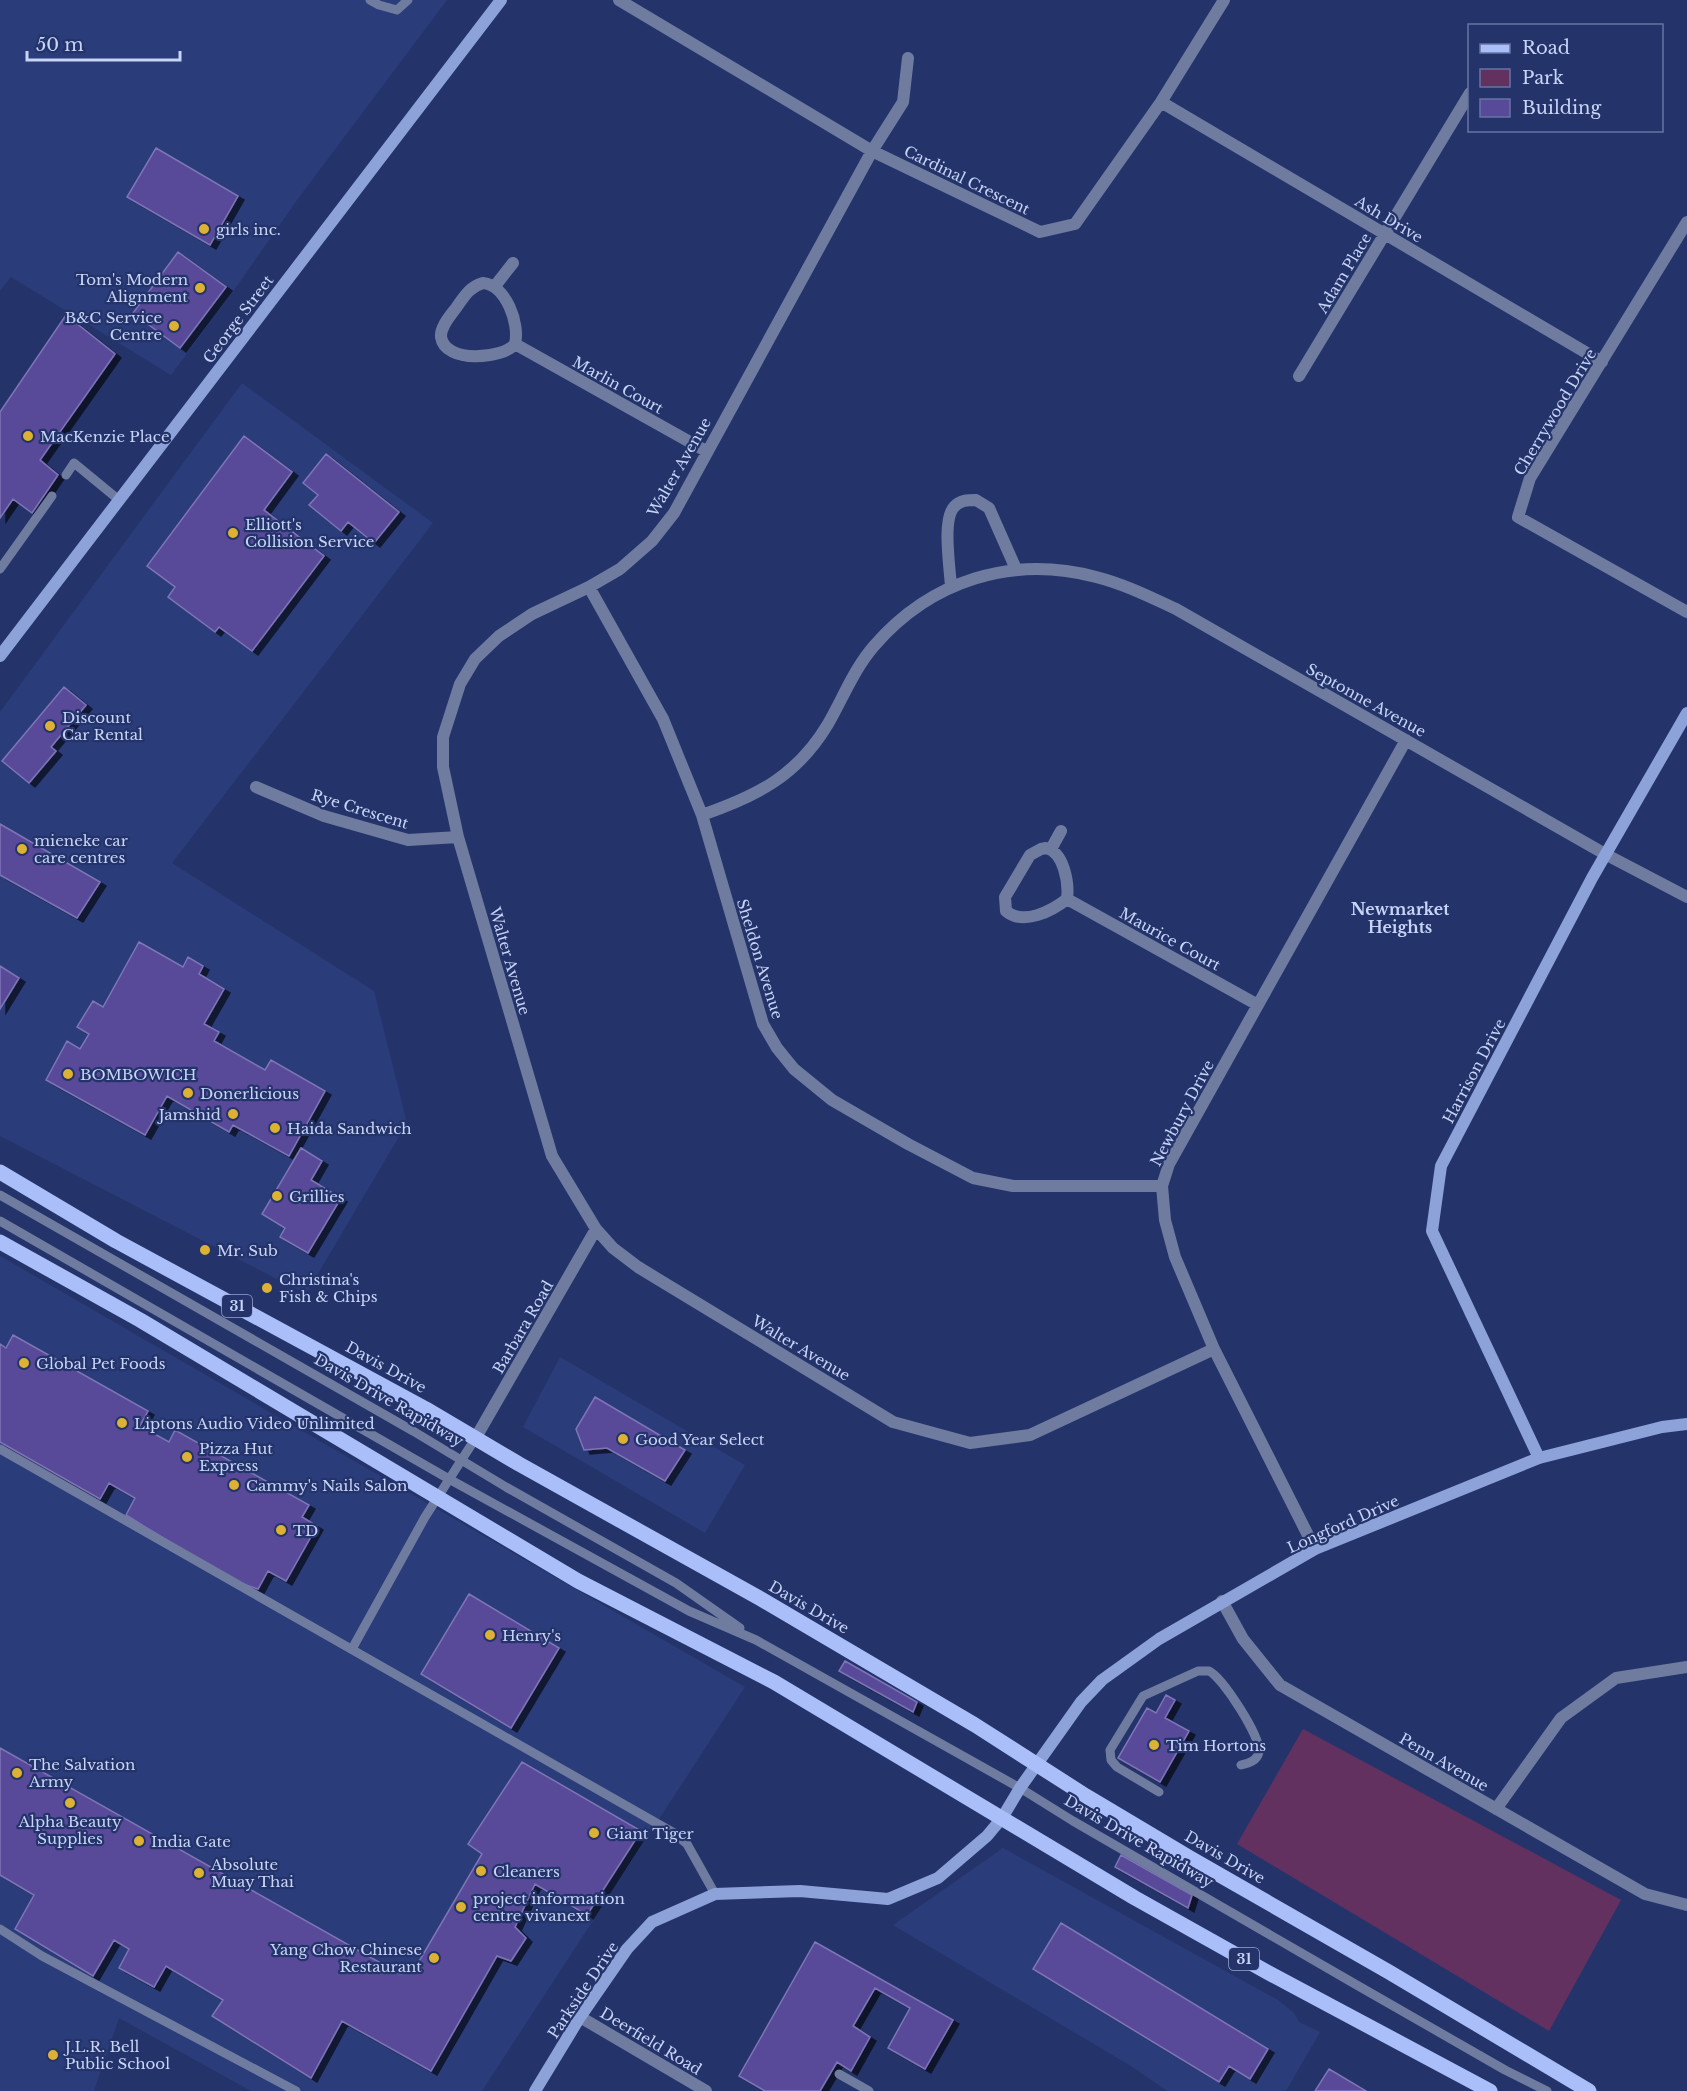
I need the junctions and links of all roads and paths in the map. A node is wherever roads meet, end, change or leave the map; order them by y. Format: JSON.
{"nodes":[{"id":1,"x":370,"y":0,"type":"edge"},
{"id":2,"x":408,"y":0,"type":"edge"},
{"id":3,"x":501,"y":0,"type":"edge"},
{"id":4,"x":619,"y":0,"type":"edge"},
{"id":5,"x":1224,"y":0,"type":"edge"},
{"id":6,"x":908,"y":58,"type":"dead end"},
{"id":7,"x":1468,"y":96,"type":"edge"},
{"id":8,"x":1161,"y":102,"type":"junction"},
{"id":9,"x":872,"y":151,"type":"junction"},
{"id":10,"x":1687,"y":222,"type":"edge"},
{"id":11,"x":1385,"y":234,"type":"junction"},
{"id":12,"x":513,"y":263,"type":"dead end"},
{"id":13,"x":495,"y":286,"type":"junction"},
{"id":14,"x":515,"y":344,"type":"junction"},
{"id":15,"x":1602,"y":362,"type":"junction"},
{"id":16,"x":1299,"y":376,"type":"dead end"},
{"id":17,"x":706,"y":451,"type":"junction"},
{"id":18,"x":66,"y":475,"type":"dead end"},
{"id":19,"x":52,"y":496,"type":"dead end"},
{"id":20,"x":119,"y":500,"type":"junction"},
{"id":21,"x":0,"y":569,"type":"edge"},
{"id":22,"x":1016,"y":569,"type":"junction"},
{"id":23,"x":589,"y":587,"type":"junction"},
{"id":24,"x":951,"y":587,"type":"junction"},
{"id":25,"x":1687,"y":612,"type":"edge"},
{"id":26,"x":0,"y":656,"type":"edge"},
{"id":27,"x":1687,"y":713,"type":"edge"},
{"id":28,"x":1406,"y":740,"type":"junction"},
{"id":29,"x":256,"y":786,"type":"dead end"},
{"id":30,"x":702,"y":815,"type":"junction"},
{"id":31,"x":1061,"y":831,"type":"dead end"},
{"id":32,"x":458,"y":837,"type":"junction"},
{"id":33,"x":1051,"y":849,"type":"junction"},
{"id":34,"x":1605,"y":854,"type":"junction"},
{"id":35,"x":1687,"y":897,"type":"edge"},
{"id":36,"x":1067,"y":898,"type":"junction"},
{"id":37,"x":1258,"y":1005,"type":"junction"},
{"id":38,"x":0,"y":1172,"type":"edge"},
{"id":39,"x":1162,"y":1186,"type":"junction"},
{"id":40,"x":0,"y":1195,"type":"edge"},
{"id":41,"x":0,"y":1221,"type":"edge"},
{"id":42,"x":596,"y":1229,"type":"junction"},
{"id":43,"x":0,"y":1242,"type":"edge"},
{"id":44,"x":1214,"y":1349,"type":"junction"},
{"id":45,"x":1687,"y":1424,"type":"edge"},
{"id":46,"x":475,"y":1439,"type":"junction"},
{"id":47,"x":0,"y":1449,"type":"edge"},
{"id":48,"x":1539,"y":1458,"type":"junction"},
{"id":49,"x":461,"y":1460,"type":"junction"},
{"id":50,"x":449,"y":1479,"type":"junction"},
{"id":51,"x":438,"y":1497,"type":"junction"},
{"id":52,"x":1315,"y":1549,"type":"junction"},
{"id":53,"x":1222,"y":1601,"type":"junction"},
{"id":54,"x":756,"y":1640,"type":"junction"},
{"id":55,"x":352,"y":1649,"type":"junction"},
{"id":56,"x":1687,"y":1667,"type":"edge"},
{"id":57,"x":1036,"y":1765,"type":"junction"},
{"id":58,"x":1241,"y":1765,"type":"dead end"},
{"id":59,"x":1020,"y":1788,"type":"junction"},
{"id":60,"x":1159,"y":1792,"type":"dead end"},
{"id":61,"x":1496,"y":1809,"type":"junction"},
{"id":62,"x":1002,"y":1818,"type":"junction"},
{"id":63,"x":715,"y":1894,"type":"junction"},
{"id":64,"x":1687,"y":1905,"type":"edge"},
{"id":65,"x":0,"y":1929,"type":"edge"},
{"id":66,"x":580,"y":2017,"type":"junction"},
{"id":67,"x":1505,"y":2070,"type":"junction"},
{"id":68,"x":839,"y":2074,"type":"dead end"},
{"id":69,"x":296,"y":2091,"type":"edge"},
{"id":70,"x":535,"y":2091,"type":"edge"},
{"id":71,"x":706,"y":2091,"type":"edge"},
{"id":72,"x":869,"y":2091,"type":"edge"},
{"id":73,"x":1490,"y":2091,"type":"edge"},
{"id":74,"x":1533,"y":2091,"type":"edge"},
{"id":75,"x":1547,"y":2091,"type":"edge"},
{"id":76,"x":1589,"y":2091,"type":"edge"}],
"edges":[{"from":1,"to":2,"type":"lane"},
{"from":3,"to":20,"type":"street","name":"George Street"},
{"from":4,"to":9,"type":"street","name":"Cardinal Crescent"},
{"from":5,"to":8,"type":"street","name":"Cardinal Crescent"},
{"from":6,"to":9,"type":"street","name":"Walter Avenue"},
{"from":7,"to":11,"type":"street","name":"Adam Place"},
{"from":8,"to":9,"type":"street","name":"Cardinal Crescent"},
{"from":8,"to":11,"type":"street","name":"Ash Drive"},
{"from":9,"to":17,"type":"street","name":"Walter Avenue"},
{"from":10,"to":15,"type":"street","name":"Cherrywood Drive"},
{"from":11,"to":15,"type":"street","name":"Ash Drive"},
{"from":11,"to":16,"type":"street","name":"Adam Place"},
{"from":12,"to":13,"type":"street"},
{"from":13,"to":14,"type":"street"},
{"from":13,"to":14,"type":"street"},
{"from":14,"to":17,"type":"street","name":"Marlin Court"},
{"from":15,"to":25,"type":"street","name":"Cherrywood Drive"},
{"from":17,"to":23,"type":"street","name":"Walter Avenue"},
{"from":18,"to":20,"type":"lane"},
{"from":19,"to":21,"type":"lane"},
{"from":20,"to":26,"type":"street","name":"George Street"},
{"from":22,"to":24,"type":"street","name":"Septonne Avenue"},
{"from":22,"to":24,"type":"street"},
{"from":22,"to":28,"type":"street","name":"Septonne Avenue"},
{"from":23,"to":30,"type":"street","name":"Sheldon Avenue"},
{"from":23,"to":32,"type":"street","name":"Walter Avenue"},
{"from":24,"to":30,"type":"street","name":"Septonne Avenue"},
{"from":27,"to":34,"type":"street","name":"Harrison Drive"},
{"from":28,"to":34,"type":"street","name":"Septonne Avenue"},
{"from":28,"to":37,"type":"street","name":"Newbury Drive"},
{"from":29,"to":32,"type":"street","name":"Rye Crescent"},
{"from":30,"to":39,"type":"street","name":"Sheldon Avenue"},
{"from":31,"to":33,"type":"street"},
{"from":32,"to":42,"type":"street","name":"Walter Avenue"},
{"from":33,"to":36,"type":"street"},
{"from":33,"to":36,"type":"street"},
{"from":34,"to":35,"type":"street","name":"Septonne Avenue"},
{"from":34,"to":48,"type":"street","name":"Harrison Drive"},
{"from":36,"to":37,"type":"street","name":"Maurice Court"},
{"from":37,"to":39,"type":"street","name":"Newbury Drive"},
{"from":38,"to":46,"type":"main road","name":"Davis Drive","number":"31"},
{"from":39,"to":44,"type":"street","name":"Newbury Drive"},
{"from":40,"to":49,"type":"lane","name":"Davis Drive Rapidway"},
{"from":41,"to":50,"type":"lane","name":"Davis Drive Rapidway"},
{"from":42,"to":44,"type":"street","name":"Walter Avenue"},
{"from":42,"to":46,"type":"street","name":"Barbara Road"},
{"from":43,"to":51,"type":"main road","number":"31"},
{"from":44,"to":52,"type":"street","name":"Newbury Drive"},
{"from":45,"to":48,"type":"street","name":"Longford Drive"},
{"from":46,"to":49,"type":"lane"},
{"from":46,"to":57,"type":"main road","name":"Davis Drive","number":"31"},
{"from":47,"to":55,"type":"lane"},
{"from":48,"to":52,"type":"street","name":"Longford Drive"},
{"from":49,"to":50,"type":"lane"},
{"from":49,"to":54,"type":"lane","name":"Davis Drive Rapidway"},
{"from":50,"to":51,"type":"lane"},
{"from":50,"to":54,"type":"lane","name":"Davis Drive Rapidway"},
{"from":51,"to":55,"type":"lane"},
{"from":51,"to":62,"type":"main road","number":"31"},
{"from":52,"to":53,"type":"street","name":"Longford Drive"},
{"from":53,"to":57,"type":"street","name":"Longford Drive"},
{"from":53,"to":61,"type":"street","name":"Penn Avenue"},
{"from":54,"to":59,"type":"lane","name":"Davis Drive Rapidway"},
{"from":55,"to":63,"type":"lane"},
{"from":56,"to":61,"type":"street"},
{"from":57,"to":59,"type":"street","name":"Parkside Drive"},
{"from":57,"to":76,"type":"main road","name":"Davis Drive","number":"31"},
{"from":58,"to":60,"type":"lane"},
{"from":59,"to":62,"type":"street","name":"Parkside Drive"},
{"from":59,"to":67,"type":"lane","name":"Davis Drive Rapidway"},
{"from":61,"to":64,"type":"street","name":"Penn Avenue"},
{"from":62,"to":63,"type":"street","name":"Parkside Drive"},
{"from":62,"to":73,"type":"main road","number":"31"},
{"from":63,"to":66,"type":"street","name":"Parkside Drive"},
{"from":65,"to":69,"type":"lane"},
{"from":66,"to":70,"type":"street","name":"Parkside Drive"},
{"from":66,"to":71,"type":"street","name":"Deerfield Road"},
{"from":67,"to":74,"type":"lane","name":"Davis Drive Rapidway"},
{"from":67,"to":75,"type":"lane","name":"Davis Drive Rapidway"},
{"from":68,"to":72,"type":"lane"}]}
